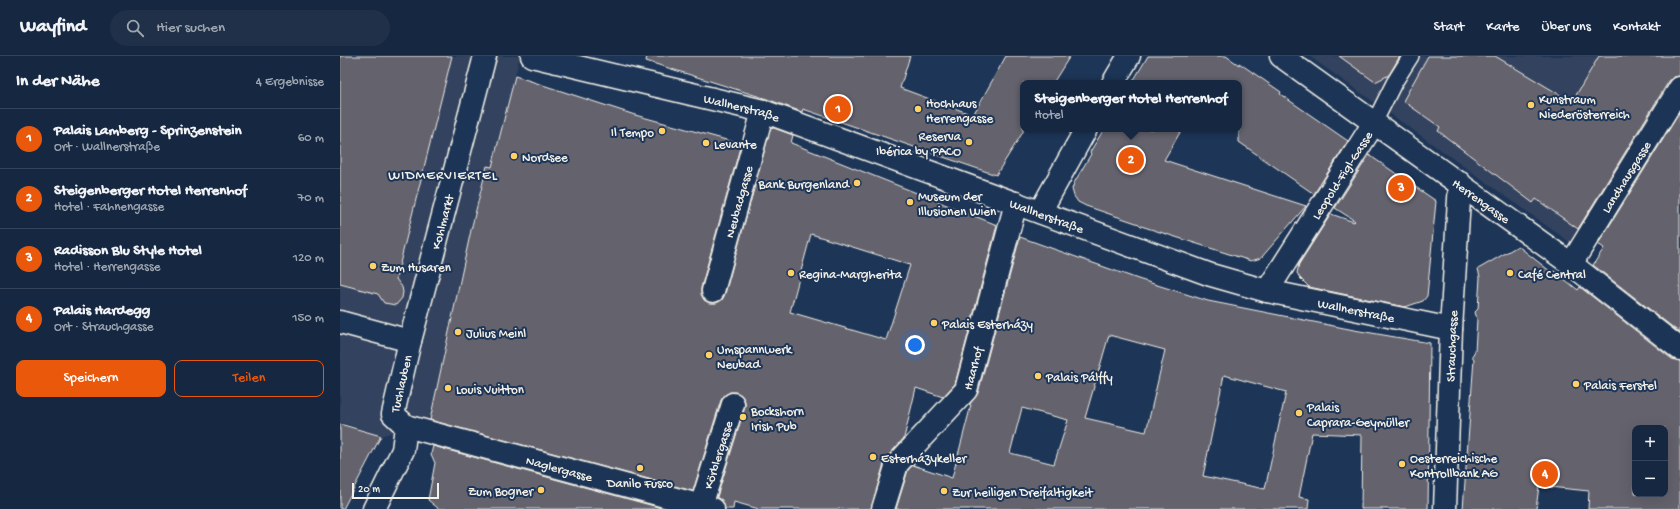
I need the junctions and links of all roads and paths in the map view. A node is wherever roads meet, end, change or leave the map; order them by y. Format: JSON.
{"nodes":[{"id":1,"x":486,"y":56,"type":"edge"},
{"id":2,"x":532,"y":56,"type":"edge"},
{"id":3,"x":1129,"y":56,"type":"edge"},
{"id":4,"x":1281,"y":56,"type":"edge"},
{"id":5,"x":1411,"y":56,"type":"edge"},
{"id":6,"x":1115,"y":80,"type":"edge"},
{"id":7,"x":1680,"y":88,"type":"edge"},
{"id":8,"x":764,"y":111,"type":"junction"},
{"id":9,"x":1374,"y":123,"type":"junction"},
{"id":10,"x":1084,"y":132,"type":"edge"},
{"id":11,"x":1460,"y":183,"type":"junction"},
{"id":12,"x":1016,"y":203,"type":"junction"},
{"id":13,"x":1040,"y":212,"type":"junction"},
{"id":14,"x":1571,"y":264,"type":"junction"},
{"id":15,"x":713,"y":291,"type":"dead end"},
{"id":16,"x":1267,"y":291,"type":"junction"},
{"id":17,"x":340,"y":322,"type":"edge"},
{"id":18,"x":1450,"y":329,"type":"junction"},
{"id":19,"x":410,"y":341,"type":"junction"},
{"id":20,"x":1680,"y":349,"type":"edge"},
{"id":21,"x":733,"y":404,"type":"dead end"},
{"id":22,"x":406,"y":426,"type":"junction"},
{"id":23,"x":707,"y":508,"type":"edge"},
{"id":24,"x":374,"y":509,"type":"edge"},
{"id":25,"x":883,"y":509,"type":"edge"},
{"id":26,"x":1445,"y":509,"type":"edge"}],
"edges":[{"from":1,"to":19,"type":"street","name":"Kohlmarkt"},
{"from":2,"to":8,"type":"street","name":"Wallnerstraße"},
{"from":3,"to":6,"type":"street"},
{"from":4,"to":9,"type":"street","name":"Herrengasse"},
{"from":5,"to":9,"type":"lane","name":"Leopold-Figl-Gasse"},
{"from":7,"to":14,"type":"street","name":"Landhausgasse"},
{"from":8,"to":12,"type":"street","name":"Wallnerstraße"},
{"from":8,"to":15,"type":"street","name":"Neubadgasse"},
{"from":9,"to":11,"type":"street","name":"Herrengasse"},
{"from":9,"to":16,"type":"street","name":"Leopold-Figl-Gasse"},
{"from":10,"to":13,"type":"street"},
{"from":11,"to":14,"type":"street","name":"Herrengasse"},
{"from":11,"to":18,"type":"street","name":"Strauchgasse"},
{"from":12,"to":13,"type":"street","name":"Wallnerstraße"},
{"from":12,"to":25,"type":"street","name":"Haarhof"},
{"from":13,"to":16,"type":"street","name":"Wallnerstraße"},
{"from":14,"to":20,"type":"street","name":"Herrengasse"},
{"from":16,"to":18,"type":"street","name":"Wallnerstraße"},
{"from":17,"to":19,"type":"street"},
{"from":18,"to":26,"type":"street","name":"Strauchgasse"},
{"from":19,"to":22,"type":"street","name":"Tuchlauben"},
{"from":21,"to":23,"type":"street","name":"Körblergasse"},
{"from":22,"to":23,"type":"street","name":"Naglergasse"},
{"from":22,"to":24,"type":"street","name":"Tuchlauben"}]}
